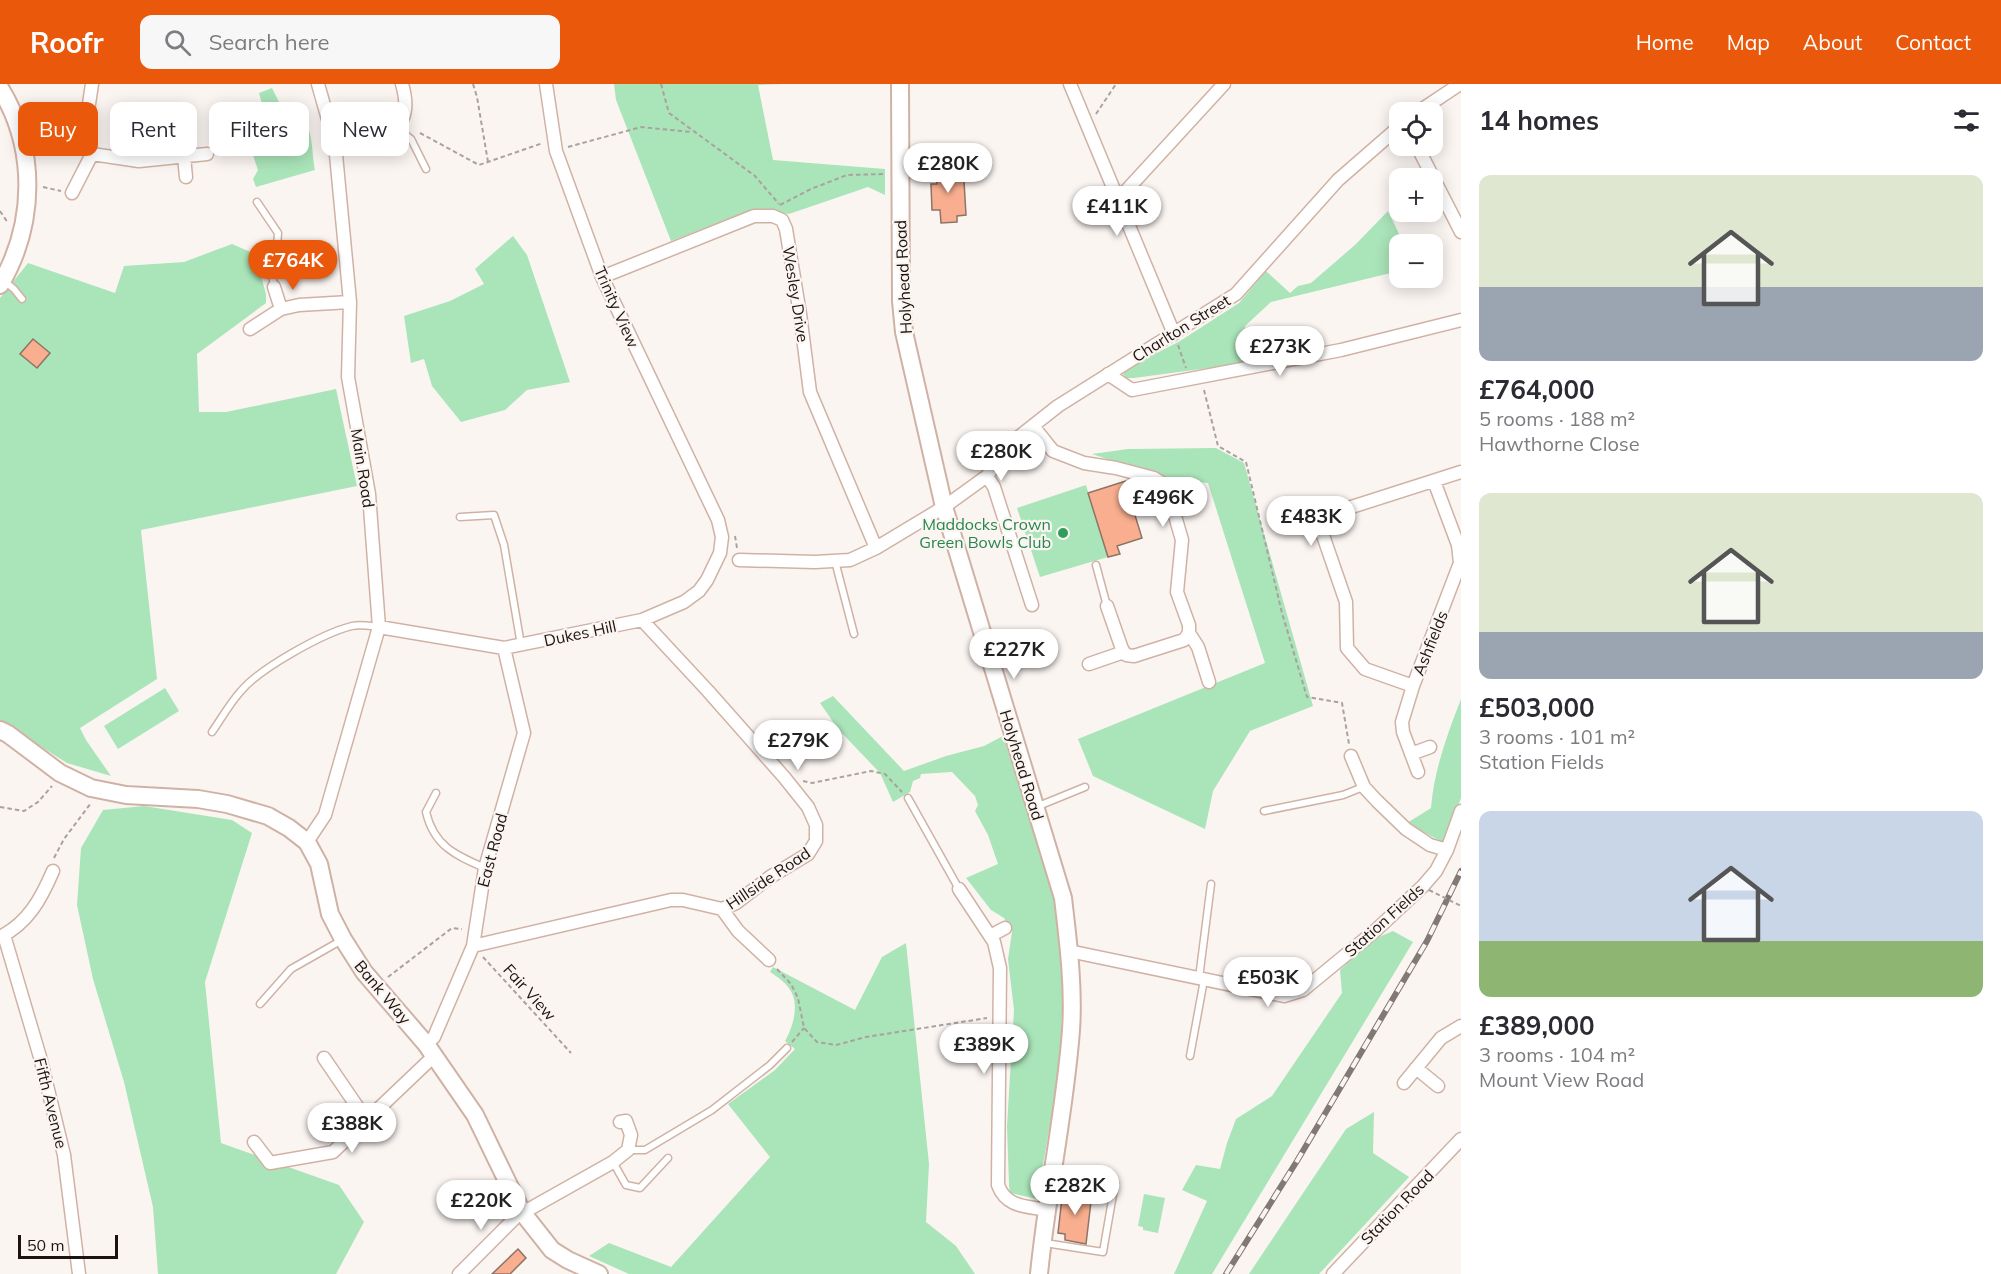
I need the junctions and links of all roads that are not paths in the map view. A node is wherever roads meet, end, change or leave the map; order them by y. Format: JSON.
{"nodes":[{"id":1,"x":92,"y":84,"type":"edge"},
{"id":2,"x":318,"y":84,"type":"edge"},
{"id":3,"x":402,"y":84,"type":"edge"},
{"id":4,"x":546,"y":84,"type":"edge"},
{"id":5,"x":900,"y":84,"type":"edge"},
{"id":6,"x":1070,"y":84,"type":"edge"},
{"id":7,"x":1224,"y":84,"type":"edge"},
{"id":8,"x":1460,"y":84,"type":"edge"},
{"id":9,"x":0,"y":88,"type":"edge"},
{"id":10,"x":89,"y":102,"type":"edge"},
{"id":11,"x":323,"y":102,"type":"edge"},
{"id":12,"x":407,"y":102,"type":"edge"},
{"id":13,"x":1433,"y":102,"type":"edge"},
{"id":14,"x":1389,"y":136,"type":"edge"},
{"id":15,"x":409,"y":137,"type":"edge"},
{"id":16,"x":207,"y":154,"type":"dead end"},
{"id":17,"x":98,"y":155,"type":"edge"},
{"id":18,"x":91,"y":156,"type":"edge"},
{"id":19,"x":336,"y":156,"type":"edge"},
{"id":20,"x":1422,"y":156,"type":"edge"},
{"id":21,"x":184,"y":157,"type":"junction"},
{"id":22,"x":426,"y":169,"type":"dead end"},
{"id":23,"x":186,"y":177,"type":"dead end"},
{"id":24,"x":72,"y":193,"type":"road end"},
{"id":25,"x":1116,"y":197,"type":"junction"},
{"id":26,"x":257,"y":202,"type":"dead end"},
{"id":27,"x":1461,"y":232,"type":"edge"},
{"id":28,"x":602,"y":277,"type":"junction"},
{"id":29,"x":1,"y":282,"type":"edge"},
{"id":30,"x":274,"y":287,"type":"joint"},
{"id":31,"x":22,"y":299,"type":"dead end"},
{"id":32,"x":350,"y":302,"type":"junction"},
{"id":33,"x":281,"y":309,"type":"junction"},
{"id":34,"x":1461,"y":320,"type":"edge"},
{"id":35,"x":250,"y":329,"type":"dead end"},
{"id":36,"x":1174,"y":334,"type":"junction"},
{"id":37,"x":1108,"y":374,"type":"junction"},
{"id":38,"x":1033,"y":426,"type":"junction"},
{"id":39,"x":1461,"y":472,"type":"edge"},
{"id":40,"x":987,"y":476,"type":"junction"},
{"id":41,"x":1434,"y":481,"type":"junction"},
{"id":42,"x":944,"y":507,"type":"junction"},
{"id":43,"x":460,"y":517,"type":"dead end"},
{"id":44,"x":718,"y":520,"type":"joint"},
{"id":45,"x":876,"y":548,"type":"junction"},
{"id":46,"x":740,"y":560,"type":"road end"},
{"id":47,"x":835,"y":561,"type":"junction"},
{"id":48,"x":1096,"y":565,"type":"dead end"},
{"id":49,"x":1032,"y":605,"type":"dead end"},
{"id":50,"x":1107,"y":606,"type":"joint"},
{"id":51,"x":642,"y":620,"type":"junction"},
{"id":52,"x":379,"y":627,"type":"junction"},
{"id":53,"x":1190,"y":633,"type":"junction"},
{"id":54,"x":854,"y":634,"type":"dead end"},
{"id":55,"x":521,"y":645,"type":"junction"},
{"id":56,"x":504,"y":648,"type":"junction"},
{"id":57,"x":1124,"y":652,"type":"junction"},
{"id":58,"x":1089,"y":664,"type":"dead end"},
{"id":59,"x":1209,"y":682,"type":"dead end"},
{"id":60,"x":1413,"y":686,"type":"junction"},
{"id":61,"x":0,"y":730,"type":"edge"},
{"id":62,"x":212,"y":732,"type":"dead end"},
{"id":63,"x":1430,"y":747,"type":"dead end"},
{"id":64,"x":1411,"y":754,"type":"junction"},
{"id":65,"x":1351,"y":756,"type":"road end"},
{"id":66,"x":1418,"y":772,"type":"dead end"},
{"id":67,"x":1085,"y":787,"type":"dead end"},
{"id":68,"x":1364,"y":787,"type":"junction"},
{"id":69,"x":436,"y":793,"type":"dead end"},
{"id":70,"x":908,"y":798,"type":"road end"},
{"id":71,"x":1035,"y":808,"type":"junction"},
{"id":72,"x":1461,"y":810,"type":"edge"},
{"id":73,"x":1264,"y":811,"type":"dead end"},
{"id":74,"x":307,"y":842,"type":"junction"},
{"id":75,"x":1447,"y":850,"type":"junction"},
{"id":76,"x":485,"y":868,"type":"junction"},
{"id":77,"x":53,"y":872,"type":"road end"},
{"id":78,"x":1210,"y":884,"type":"dead end"},
{"id":79,"x":959,"y":888,"type":"joint"},
{"id":80,"x":722,"y":909,"type":"junction"},
{"id":81,"x":1005,"y":928,"type":"dead end"},
{"id":82,"x":2,"y":936,"type":"edge"},
{"id":83,"x":990,"y":936,"type":"junction"},
{"id":84,"x":343,"y":939,"type":"junction"},
{"id":85,"x":472,"y":946,"type":"junction"},
{"id":86,"x":1069,"y":951,"type":"junction"},
{"id":87,"x":769,"y":960,"type":"road end"},
{"id":88,"x":1202,"y":979,"type":"junction"},
{"id":89,"x":260,"y":1004,"type":"dead end"},
{"id":90,"x":1461,"y":1026,"type":"edge"},
{"id":91,"x":787,"y":1048,"type":"road end"},
{"id":92,"x":430,"y":1049,"type":"junction"},
{"id":93,"x":1190,"y":1056,"type":"dead end"},
{"id":94,"x":324,"y":1058,"type":"dead end"},
{"id":95,"x":1416,"y":1068,"type":"junction"},
{"id":96,"x":1404,"y":1083,"type":"dead end"},
{"id":97,"x":1438,"y":1086,"type":"dead end"},
{"id":98,"x":367,"y":1120,"type":"junction"},
{"id":99,"x":620,"y":1122,"type":"dead end"},
{"id":100,"x":1461,"y":1139,"type":"edge"},
{"id":101,"x":254,"y":1142,"type":"dead end"},
{"id":102,"x":628,"y":1150,"type":"junction"},
{"id":103,"x":668,"y":1158,"type":"dead end"},
{"id":104,"x":613,"y":1162,"type":"junction"},
{"id":105,"x":1054,"y":1168,"type":"junction"},
{"id":106,"x":1047,"y":1210,"type":"junction"},
{"id":107,"x":522,"y":1212,"type":"junction"},
{"id":108,"x":1042,"y":1243,"type":"junction"},
{"id":109,"x":79,"y":1274,"type":"edge"},
{"id":110,"x":459,"y":1274,"type":"edge"},
{"id":111,"x":599,"y":1274,"type":"edge"},
{"id":112,"x":1038,"y":1274,"type":"edge"},
{"id":113,"x":1333,"y":1274,"type":"edge"}],
"edges":[{"from":1,"to":10,"type":"street"},
{"from":2,"to":11,"type":"street","name":"Main Road"},
{"from":3,"to":12,"type":"street"},
{"from":4,"to":28,"type":"street","name":"Trinity View"},
{"from":5,"to":42,"type":"street","name":"Holyhead Road"},
{"from":6,"to":25,"type":"street"},
{"from":7,"to":25,"type":"street"},
{"from":8,"to":13,"type":"street"},
{"from":9,"to":29,"type":"street"},
{"from":14,"to":36,"type":"street","name":"Charlton Street"},
{"from":15,"to":22,"type":"lane"},
{"from":16,"to":21,"type":"street"},
{"from":17,"to":21,"type":"street"},
{"from":18,"to":24,"type":"street"},
{"from":19,"to":32,"type":"street","name":"Main Road"},
{"from":20,"to":27,"type":"street"},
{"from":21,"to":23,"type":"street"},
{"from":25,"to":36,"type":"street"},
{"from":26,"to":30,"type":"lane"},
{"from":28,"to":44,"type":"street","name":"Trinity View"},
{"from":28,"to":45,"type":"street","name":"Wesley Drive"},
{"from":29,"to":31,"type":"lane"},
{"from":30,"to":33,"type":"street"},
{"from":32,"to":33,"type":"street"},
{"from":32,"to":52,"type":"street","name":"Main Road"},
{"from":33,"to":35,"type":"street"},
{"from":34,"to":37,"type":"street"},
{"from":36,"to":37,"type":"street","name":"Charlton Street"},
{"from":37,"to":38,"type":"street","name":"Charlton Street"},
{"from":38,"to":40,"type":"street","name":"Charlton Street"},
{"from":38,"to":53,"type":"street"},
{"from":39,"to":41,"type":"street"},
{"from":40,"to":42,"type":"street","name":"Charlton Street"},
{"from":40,"to":49,"type":"street"},
{"from":41,"to":60,"type":"street","name":"Ashfields"},
{"from":41,"to":60,"type":"street"},
{"from":42,"to":45,"type":"street"},
{"from":42,"to":71,"type":"street","name":"Holyhead Road"},
{"from":43,"to":55,"type":"lane"},
{"from":44,"to":51,"type":"street","name":"Dukes Hill"},
{"from":45,"to":47,"type":"street"},
{"from":46,"to":47,"type":"street"},
{"from":47,"to":54,"type":"lane"},
{"from":48,"to":50,"type":"lane"},
{"from":50,"to":57,"type":"street"},
{"from":51,"to":55,"type":"street","name":"Dukes Hill"},
{"from":51,"to":80,"type":"street","name":"Hillside Road"},
{"from":52,"to":56,"type":"street","name":"Dukes Hill"},
{"from":52,"to":62,"type":"lane"},
{"from":52,"to":74,"type":"street","name":"Main Road"},
{"from":53,"to":57,"type":"street"},
{"from":53,"to":59,"type":"street"},
{"from":55,"to":56,"type":"street","name":"Dukes Hill"},
{"from":56,"to":76,"type":"street","name":"East Road"},
{"from":57,"to":58,"type":"street"},
{"from":60,"to":64,"type":"street","name":"Ashfields"},
{"from":61,"to":74,"type":"street","name":"Bank Way"},
{"from":63,"to":64,"type":"street"},
{"from":64,"to":66,"type":"street","name":"Ashfields"},
{"from":65,"to":68,"type":"street"},
{"from":67,"to":71,"type":"lane"},
{"from":68,"to":73,"type":"lane"},
{"from":68,"to":75,"type":"street"},
{"from":69,"to":76,"type":"lane"},
{"from":70,"to":79,"type":"lane"},
{"from":71,"to":86,"type":"street","name":"Holyhead Road"},
{"from":72,"to":75,"type":"street","name":"Station Fields"},
{"from":74,"to":84,"type":"street","name":"Bank Way"},
{"from":75,"to":88,"type":"street","name":"Station Fields"},
{"from":76,"to":85,"type":"street","name":"East Road"},
{"from":77,"to":82,"type":"street"},
{"from":78,"to":88,"type":"lane"},
{"from":79,"to":83,"type":"street"},
{"from":80,"to":85,"type":"street","name":"Hillside Road"},
{"from":80,"to":87,"type":"street"},
{"from":81,"to":83,"type":"street"},
{"from":82,"to":109,"type":"street","name":"Fifth Avenue"},
{"from":83,"to":106,"type":"street"},
{"from":84,"to":89,"type":"lane"},
{"from":84,"to":92,"type":"street","name":"Bank Way"},
{"from":85,"to":92,"type":"street","name":"East Road"},
{"from":86,"to":88,"type":"street","name":"Station Fields"},
{"from":86,"to":105,"type":"street","name":"Holyhead Road"},
{"from":88,"to":93,"type":"lane"},
{"from":90,"to":95,"type":"street"},
{"from":91,"to":102,"type":"lane"},
{"from":92,"to":98,"type":"street","name":"East Road"},
{"from":92,"to":107,"type":"street","name":"Bank Way"},
{"from":94,"to":98,"type":"street"},
{"from":95,"to":96,"type":"street"},
{"from":95,"to":97,"type":"street"},
{"from":98,"to":101,"type":"street","name":"East Road"},
{"from":99,"to":102,"type":"street"},
{"from":100,"to":113,"type":"street","name":"Station Road"},
{"from":102,"to":104,"type":"street"},
{"from":103,"to":104,"type":"lane"},
{"from":104,"to":107,"type":"street"},
{"from":105,"to":106,"type":"street","name":"Holyhead Road"},
{"from":105,"to":108,"type":"lane"},
{"from":106,"to":108,"type":"street","name":"Holyhead Road"},
{"from":107,"to":110,"type":"street"},
{"from":107,"to":111,"type":"street","name":"Bank Way"},
{"from":108,"to":112,"type":"street","name":"Holyhead Road"}]}
